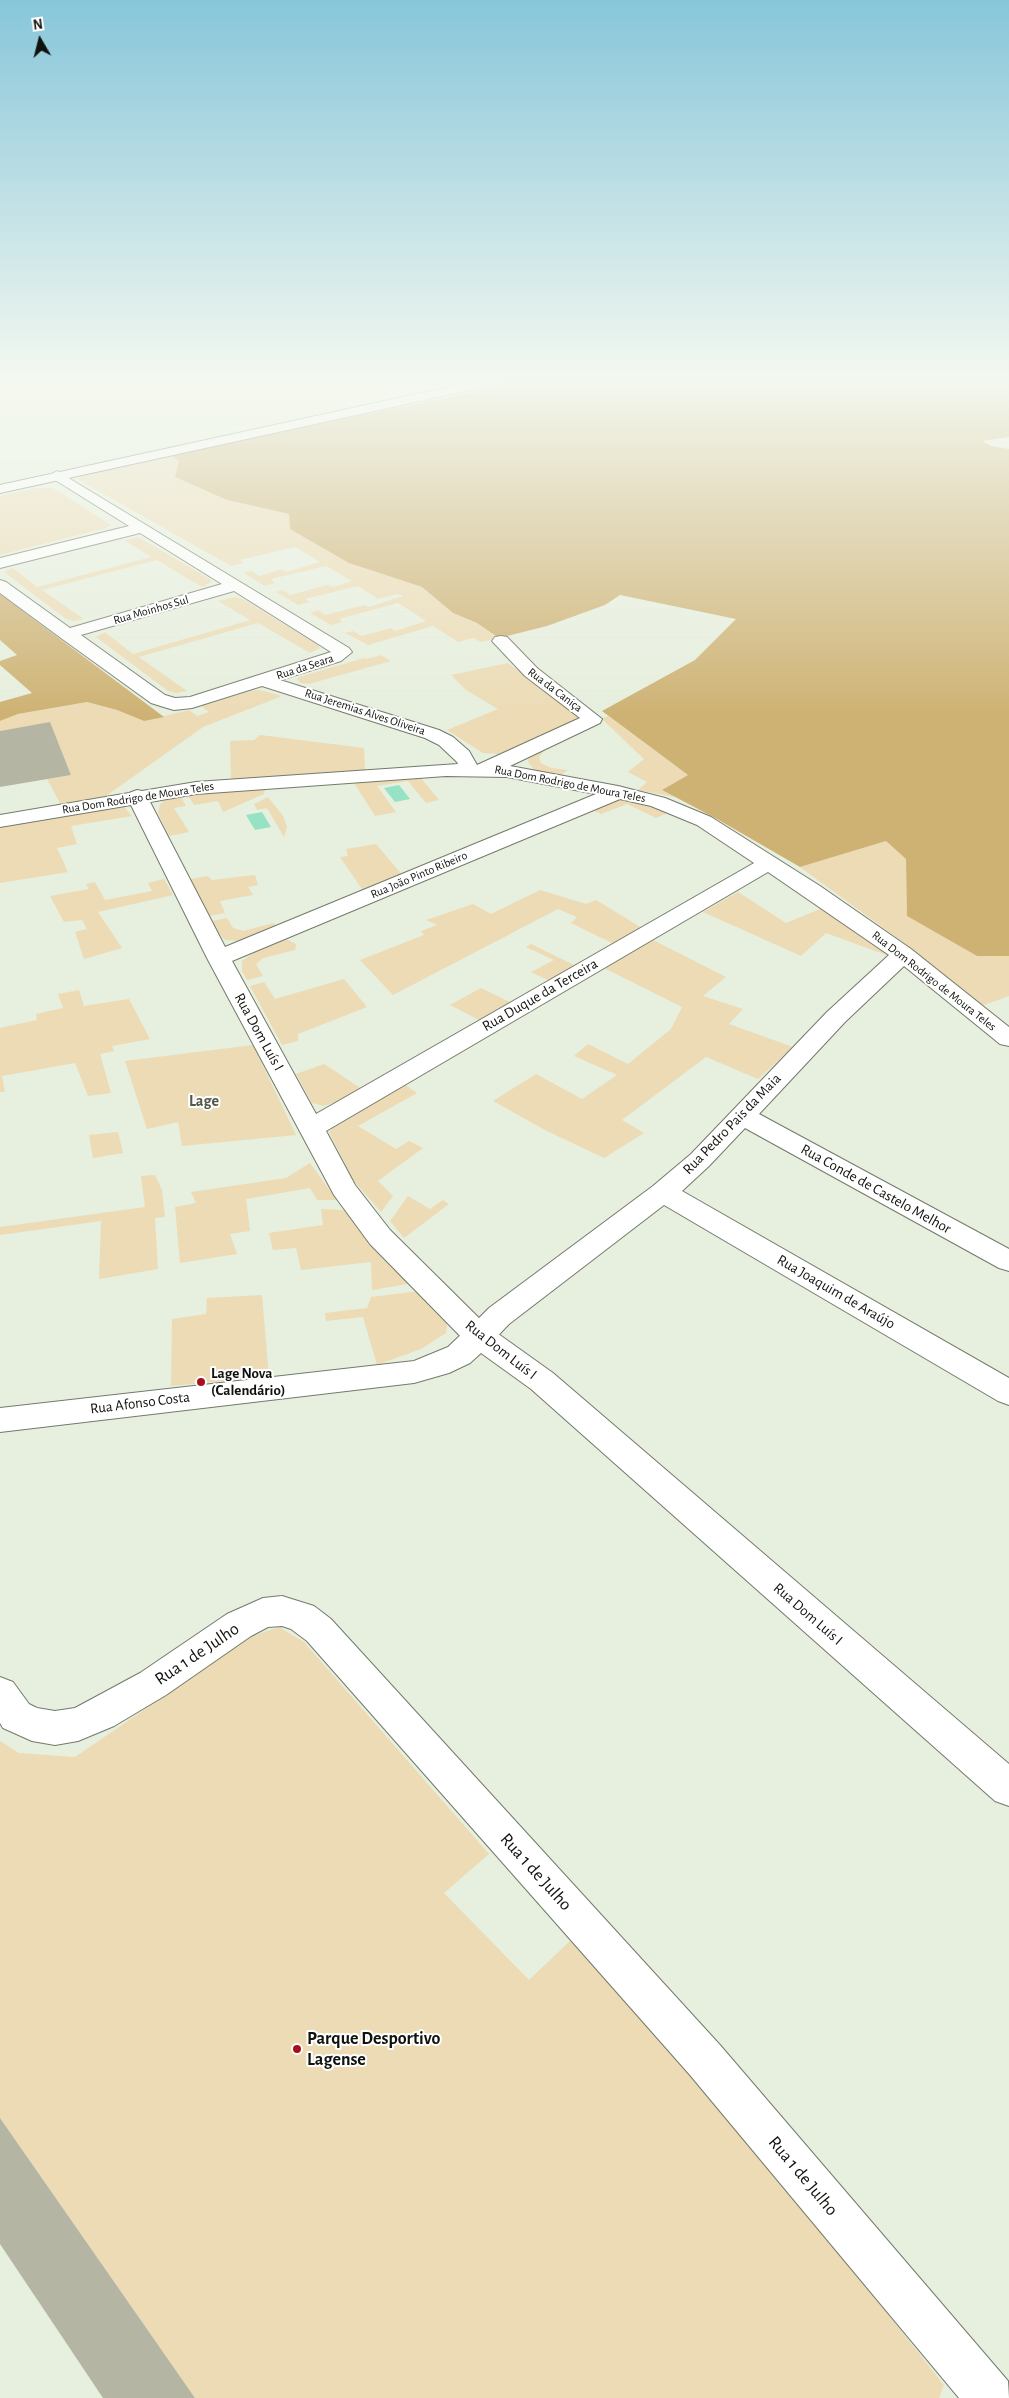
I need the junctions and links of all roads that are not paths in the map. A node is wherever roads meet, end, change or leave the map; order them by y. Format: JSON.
{"nodes":[{"id":1,"x":82,"y":491,"type":"edge"},
{"id":2,"x":141,"y":528,"type":"junction"},
{"id":3,"x":0,"y":563,"type":"edge"},
{"id":4,"x":0,"y":585,"type":"edge"},
{"id":5,"x":235,"y":586,"type":"junction"},
{"id":6,"x":67,"y":634,"type":"junction"},
{"id":7,"x":501,"y":641,"type":"dead end"},
{"id":8,"x":262,"y":680,"type":"junction"},
{"id":9,"x":507,"y":760,"type":"junction"},
{"id":10,"x":472,"y":764,"type":"junction"},
{"id":11,"x":618,"y":792,"type":"junction"},
{"id":12,"x":137,"y":796,"type":"junction"},
{"id":13,"x":0,"y":821,"type":"edge"},
{"id":14,"x":768,"y":863,"type":"junction"},
{"id":15,"x":903,"y":954,"type":"junction"},
{"id":16,"x":219,"y":958,"type":"junction"},
{"id":17,"x":1009,"y":1039,"type":"edge"},
{"id":18,"x":744,"y":1116,"type":"junction"},
{"id":19,"x":311,"y":1128,"type":"junction"},
{"id":20,"x":663,"y":1192,"type":"junction"},
{"id":21,"x":1009,"y":1262,"type":"edge"},
{"id":22,"x":479,"y":1336,"type":"junction"},
{"id":23,"x":1009,"y":1393,"type":"edge"},
{"id":24,"x":0,"y":1420,"type":"edge"},
{"id":25,"x":0,"y":1693,"type":"edge"},
{"id":26,"x":1009,"y":1788,"type":"edge"},
{"id":27,"x":991,"y":2398,"type":"edge"}],
"edges":[{"from":1,"to":2,"type":"street","name":"Rua da Seara"},
{"from":2,"to":3,"type":"street"},
{"from":2,"to":5,"type":"street","name":"Rua da Seara"},
{"from":4,"to":6,"type":"street","name":"Rua da Seara"},
{"from":5,"to":6,"type":"street","name":"Rua Moinhos Sul"},
{"from":5,"to":8,"type":"street","name":"Rua da Seara"},
{"from":6,"to":8,"type":"street","name":"Rua da Seara"},
{"from":7,"to":9,"type":"street","name":"Rua da Caniça"},
{"from":8,"to":10,"type":"street","name":"Rua Jeremias Alves Oliveira"},
{"from":9,"to":10,"type":"street","name":"Rua da Caniça"},
{"from":9,"to":10,"type":"street","name":"Rua Jeremias Alves Oliveira"},
{"from":10,"to":11,"type":"street","name":"Rua Dom Rodrigo de Moura Teles"},
{"from":10,"to":12,"type":"street","name":"Rua Dom Rodrigo de Moura Teles"},
{"from":11,"to":14,"type":"street","name":"Rua Dom Rodrigo de Moura Teles"},
{"from":11,"to":16,"type":"street","name":"Rua João Pinto Ribeiro"},
{"from":12,"to":13,"type":"street","name":"Rua Dom Rodrigo de Moura Teles"},
{"from":12,"to":16,"type":"street","name":"Rua Dom Luís I"},
{"from":14,"to":15,"type":"street","name":"Rua Dom Rodrigo de Moura Teles"},
{"from":14,"to":19,"type":"street","name":"Rua Duque da Terceira"},
{"from":15,"to":17,"type":"street","name":"Rua Dom Rodrigo de Moura Teles"},
{"from":15,"to":18,"type":"street","name":"Rua Pedro Pais da Maia"},
{"from":16,"to":19,"type":"street","name":"Rua Dom Luís I"},
{"from":18,"to":20,"type":"street","name":"Rua Pedro Pais da Maia"},
{"from":18,"to":21,"type":"street","name":"Rua Conde de Castelo Melhor"},
{"from":19,"to":22,"type":"street","name":"Rua Dom Luís I"},
{"from":20,"to":22,"type":"street","name":"Rua Pedro Pais da Maia"},
{"from":20,"to":23,"type":"street","name":"Rua Joaquim de Araújo"},
{"from":22,"to":24,"type":"street","name":"Rua Afonso Costa"},
{"from":22,"to":26,"type":"street","name":"Rua Dom Luís I"},
{"from":25,"to":27,"type":"street","name":"Rua 1 de Julho"}]}
